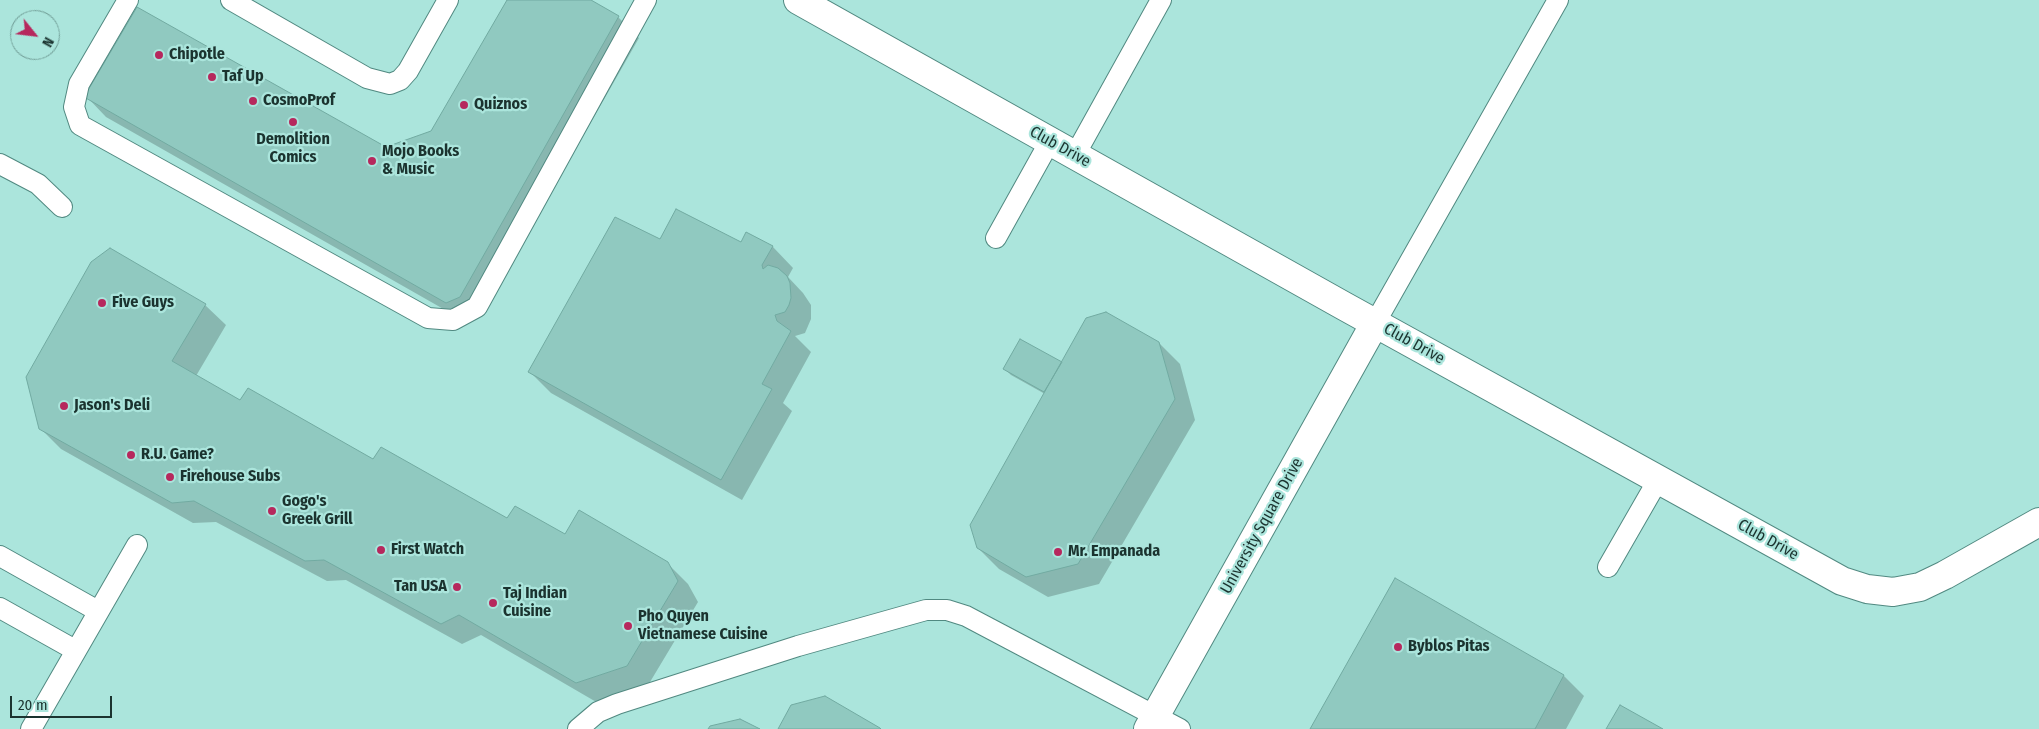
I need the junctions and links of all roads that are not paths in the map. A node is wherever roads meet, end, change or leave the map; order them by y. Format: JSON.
{"nodes":[{"id":1,"x":128,"y":0,"type":"edge"},
{"id":2,"x":231,"y":0,"type":"edge"},
{"id":3,"x":448,"y":0,"type":"edge"},
{"id":4,"x":646,"y":0,"type":"edge"},
{"id":5,"x":798,"y":0,"type":"edge"},
{"id":6,"x":1161,"y":0,"type":"edge"},
{"id":7,"x":1558,"y":0,"type":"edge"},
{"id":8,"x":1050,"y":141,"type":"junction"},
{"id":9,"x":1074,"y":154,"type":"junction"},
{"id":10,"x":0,"y":164,"type":"edge"},
{"id":11,"x":62,"y":207,"type":"dead end"},
{"id":12,"x":996,"y":238,"type":"dead end"},
{"id":13,"x":1375,"y":323,"type":"junction"},
{"id":14,"x":1658,"y":480,"type":"junction"},
{"id":15,"x":2039,"y":522,"type":"edge"},
{"id":16,"x":136,"y":545,"type":"dead end"},
{"id":17,"x":0,"y":556,"type":"edge"},
{"id":18,"x":1608,"y":568,"type":"dead end"},
{"id":19,"x":0,"y":608,"type":"edge"},
{"id":20,"x":98,"y":610,"type":"junction"},
{"id":21,"x":75,"y":650,"type":"junction"},
{"id":22,"x":1152,"y":723,"type":"edge"},
{"id":23,"x":31,"y":729,"type":"edge"},
{"id":24,"x":578,"y":729,"type":"edge"},
{"id":25,"x":1180,"y":729,"type":"edge"}],
"edges":[{"from":1,"to":4,"type":"lane"},
{"from":2,"to":3,"type":"lane"},
{"from":5,"to":8,"type":"street","name":"Club Drive"},
{"from":6,"to":9,"type":"lane"},
{"from":7,"to":13,"type":"lane"},
{"from":8,"to":9,"type":"street","name":"Club Drive"},
{"from":8,"to":12,"type":"lane"},
{"from":9,"to":13,"type":"street","name":"Club Drive"},
{"from":10,"to":11,"type":"lane"},
{"from":13,"to":14,"type":"street","name":"Club Drive"},
{"from":13,"to":22,"type":"street","name":"University Square Drive"},
{"from":14,"to":15,"type":"street","name":"Club Drive"},
{"from":14,"to":18,"type":"lane"},
{"from":16,"to":20,"type":"lane"},
{"from":17,"to":20,"type":"lane"},
{"from":19,"to":21,"type":"lane"},
{"from":20,"to":21,"type":"lane"},
{"from":21,"to":23,"type":"lane"},
{"from":22,"to":24,"type":"lane"},
{"from":22,"to":25,"type":"lane"}]}
